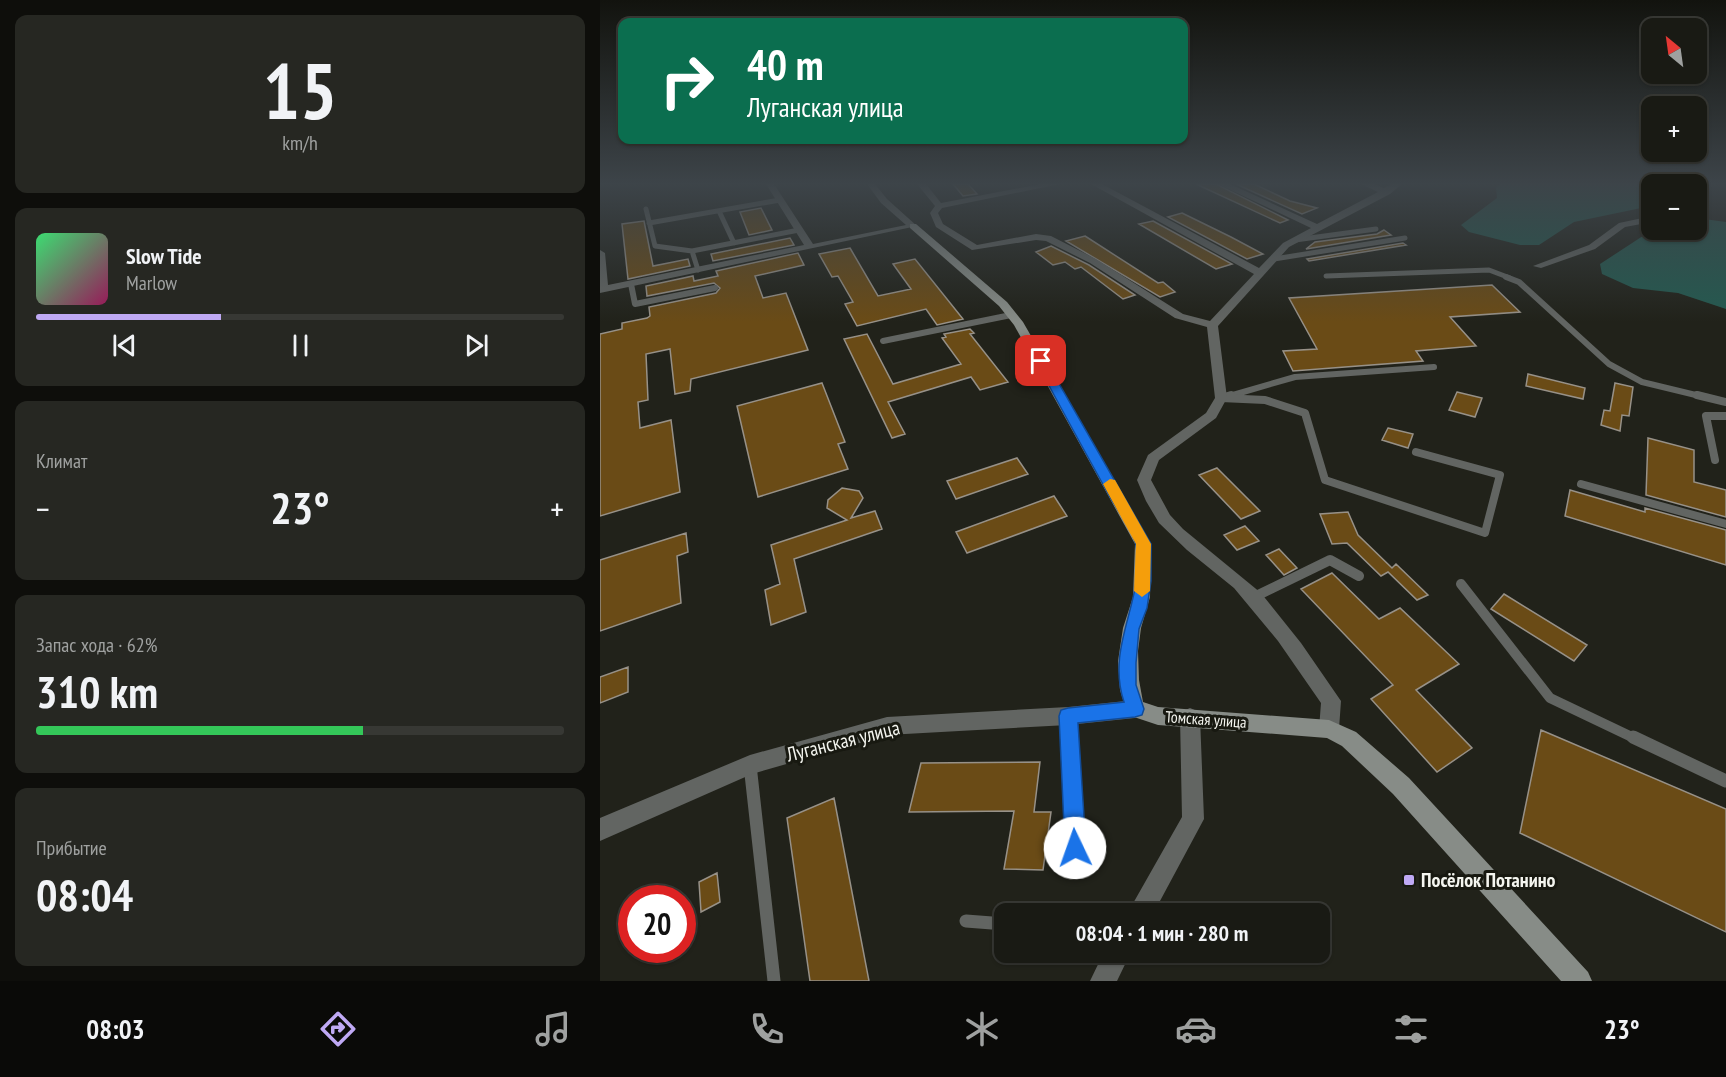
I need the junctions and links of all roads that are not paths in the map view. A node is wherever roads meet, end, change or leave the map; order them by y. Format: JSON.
{"nodes":[{"id":1,"x":651,"y":230,"type":"edge"},
{"id":2,"x":728,"y":230,"type":"edge"},
{"id":3,"x":799,"y":230,"type":"joint"},
{"id":4,"x":894,"y":230,"type":"edge"},
{"id":5,"x":917,"y":230,"type":"edge"},
{"id":6,"x":946,"y":230,"type":"edge"},
{"id":7,"x":1180,"y":230,"type":"edge"},
{"id":8,"x":1314,"y":230,"type":"edge"},
{"id":9,"x":1370,"y":230,"type":"edge"},
{"id":10,"x":1615,"y":230,"type":"edge"},
{"id":11,"x":1405,"y":238,"type":"dead end"},
{"id":12,"x":1295,"y":240,"type":"junction"},
{"id":13,"x":734,"y":243,"type":"junction"},
{"id":14,"x":810,"y":247,"type":"junction"},
{"id":15,"x":692,"y":251,"type":"junction"},
{"id":16,"x":600,"y":253,"type":"edge"},
{"id":17,"x":1274,"y":259,"type":"junction"},
{"id":18,"x":1538,"y":266,"type":"dead end"},
{"id":19,"x":698,"y":270,"type":"junction"},
{"id":20,"x":1260,"y":273,"type":"junction"},
{"id":21,"x":1326,"y":276,"type":"dead end"},
{"id":22,"x":631,"y":284,"type":"junction"},
{"id":23,"x":715,"y":288,"type":"dead end"},
{"id":24,"x":602,"y":290,"type":"edge"},
{"id":25,"x":1011,"y":315,"type":"junction"},
{"id":26,"x":1212,"y":324,"type":"junction"},
{"id":27,"x":883,"y":341,"type":"dead end"},
{"id":28,"x":1434,"y":367,"type":"dead end"},
{"id":29,"x":1221,"y":398,"type":"junction"},
{"id":30,"x":1726,"y":402,"type":"edge"},
{"id":31,"x":1726,"y":416,"type":"edge"},
{"id":32,"x":1416,"y":452,"type":"dead end"},
{"id":33,"x":1715,"y":460,"type":"dead end"},
{"id":34,"x":1581,"y":484,"type":"dead end"},
{"id":35,"x":1726,"y":524,"type":"edge"},
{"id":36,"x":1359,"y":576,"type":"dead end"},
{"id":37,"x":1461,"y":584,"type":"dead end"},
{"id":38,"x":1254,"y":597,"type":"junction"},
{"id":39,"x":1135,"y":709,"type":"junction"},
{"id":40,"x":1068,"y":716,"type":"junction"},
{"id":41,"x":1190,"y":717,"type":"junction"},
{"id":42,"x":1329,"y":729,"type":"junction"},
{"id":43,"x":750,"y":765,"type":"junction"},
{"id":44,"x":1726,"y":781,"type":"edge"},
{"id":45,"x":600,"y":830,"type":"edge"},
{"id":46,"x":1077,"y":870,"type":"dead end"},
{"id":47,"x":1145,"y":903,"type":"edge"},
{"id":48,"x":966,"y":921,"type":"dead end"},
{"id":49,"x":994,"y":923,"type":"edge"},
{"id":50,"x":1112,"y":963,"type":"edge"},
{"id":51,"x":774,"y":981,"type":"edge"},
{"id":52,"x":1103,"y":981,"type":"edge"},
{"id":53,"x":1579,"y":981,"type":"edge"}],
"edges":[{"from":1,"to":15,"type":"lane"},
{"from":2,"to":13,"type":"lane"},
{"from":3,"to":13,"type":"lane"},
{"from":3,"to":14,"type":"street"},
{"from":4,"to":14,"type":"street"},
{"from":5,"to":25,"type":"street"},
{"from":6,"to":26,"type":"street"},
{"from":7,"to":20,"type":"street"},
{"from":8,"to":12,"type":"street"},
{"from":9,"to":12,"type":"lane"},
{"from":10,"to":18,"type":"street"},
{"from":11,"to":17,"type":"lane"},
{"from":12,"to":17,"type":"street"},
{"from":13,"to":15,"type":"lane"},
{"from":14,"to":19,"type":"street"},
{"from":15,"to":19,"type":"lane"},
{"from":16,"to":24,"type":"street"},
{"from":17,"to":20,"type":"street"},
{"from":19,"to":22,"type":"street"},
{"from":20,"to":26,"type":"street"},
{"from":21,"to":30,"type":"lane"},
{"from":22,"to":23,"type":"lane"},
{"from":22,"to":24,"type":"street"},
{"from":25,"to":27,"type":"lane"},
{"from":25,"to":39,"type":"street"},
{"from":26,"to":29,"type":"street"},
{"from":28,"to":29,"type":"lane"},
{"from":29,"to":32,"type":"lane"},
{"from":29,"to":38,"type":"street"},
{"from":31,"to":33,"type":"lane"},
{"from":34,"to":35,"type":"lane"},
{"from":36,"to":38,"type":"lane"},
{"from":37,"to":44,"type":"lane"},
{"from":38,"to":42,"type":"street"},
{"from":39,"to":40,"type":"street","name":"Луганская улица"},
{"from":39,"to":41,"type":"street","name":"Томская улица"},
{"from":40,"to":43,"type":"street","name":"Луганская улица"},
{"from":40,"to":46,"type":"lane"},
{"from":41,"to":42,"type":"street","name":"Томская улица"},
{"from":41,"to":47,"type":"street"},
{"from":42,"to":53,"type":"street","name":"Томская улица"},
{"from":43,"to":45,"type":"street","name":"Луганская улица"},
{"from":43,"to":51,"type":"lane"},
{"from":48,"to":49,"type":"lane"},
{"from":50,"to":52,"type":"street"}]}
